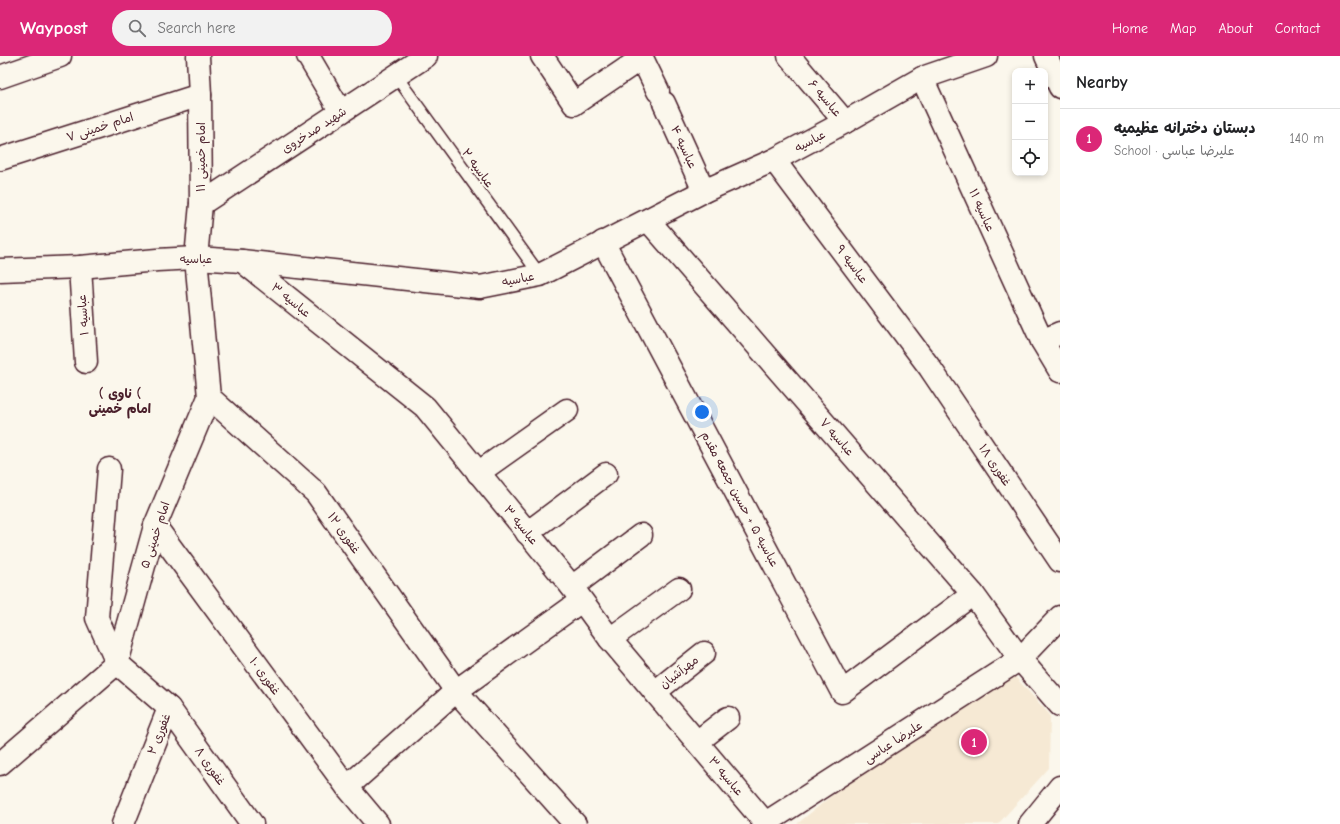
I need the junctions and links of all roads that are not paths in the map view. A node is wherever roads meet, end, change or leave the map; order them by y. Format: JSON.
{"nodes":[{"id":1,"x":60,"y":56,"type":"edge"},
{"id":2,"x":198,"y":56,"type":"edge"},
{"id":3,"x":308,"y":56,"type":"edge"},
{"id":4,"x":426,"y":56,"type":"edge"},
{"id":5,"x":542,"y":56,"type":"edge"},
{"id":6,"x":789,"y":56,"type":"edge"},
{"id":7,"x":986,"y":56,"type":"edge"},
{"id":8,"x":1046,"y":56,"type":"edge"},
{"id":9,"x":932,"y":68,"type":"edge"},
{"id":10,"x":396,"y":76,"type":"junction"},
{"id":11,"x":0,"y":77,"type":"edge"},
{"id":12,"x":1060,"y":87,"type":"edge"},
{"id":13,"x":200,"y":95,"type":"junction"},
{"id":14,"x":341,"y":112,"type":"junction"},
{"id":15,"x":845,"y":122,"type":"junction"},
{"id":16,"x":0,"y":159,"type":"edge"},
{"id":17,"x":774,"y":160,"type":"junction"},
{"id":18,"x":704,"y":191,"type":"junction"},
{"id":19,"x":201,"y":204,"type":"junction"},
{"id":20,"x":648,"y":220,"type":"junction"},
{"id":21,"x":604,"y":242,"type":"junction"},
{"id":22,"x":196,"y":258,"type":"junction"},
{"id":23,"x":242,"y":261,"type":"junction"},
{"id":24,"x":80,"y":267,"type":"junction"},
{"id":25,"x":0,"y":270,"type":"edge"},
{"id":26,"x":540,"y":275,"type":"junction"},
{"id":27,"x":1051,"y":337,"type":"edge"},
{"id":28,"x":86,"y":362,"type":"dead end"},
{"id":29,"x":930,"y":368,"type":"joint"},
{"id":30,"x":1060,"y":371,"type":"edge"},
{"id":31,"x":209,"y":397,"type":"junction"},
{"id":32,"x":567,"y":410,"type":"dead end"},
{"id":33,"x":109,"y":469,"type":"dead end"},
{"id":34,"x":478,"y":474,"type":"junction"},
{"id":35,"x":606,"y":474,"type":"dead end"},
{"id":36,"x":156,"y":526,"type":"junction"},
{"id":37,"x":527,"y":533,"type":"junction"},
{"id":38,"x":641,"y":535,"type":"dead end"},
{"id":39,"x":1060,"y":561,"type":"edge"},
{"id":40,"x":679,"y":589,"type":"dead end"},
{"id":41,"x":576,"y":594,"type":"junction"},
{"id":42,"x":973,"y":594,"type":"junction"},
{"id":43,"x":1060,"y":617,"type":"edge"},
{"id":44,"x":610,"y":639,"type":"junction"},
{"id":45,"x":704,"y":653,"type":"dead end"},
{"id":46,"x":1020,"y":659,"type":"junction"},
{"id":47,"x":117,"y":663,"type":"junction"},
{"id":48,"x":456,"y":691,"type":"junction"},
{"id":49,"x":655,"y":692,"type":"junction"},
{"id":50,"x":1060,"y":705,"type":"edge"},
{"id":51,"x":169,"y":708,"type":"junction"},
{"id":52,"x":728,"y":718,"type":"dead end"},
{"id":53,"x":697,"y":742,"type":"junction"},
{"id":54,"x":0,"y":764,"type":"edge"},
{"id":55,"x":347,"y":787,"type":"junction"},
{"id":56,"x":1060,"y":787,"type":"edge"},
{"id":57,"x":123,"y":824,"type":"edge"},
{"id":58,"x":252,"y":824,"type":"edge"},
{"id":59,"x":378,"y":824,"type":"edge"},
{"id":60,"x":575,"y":824,"type":"edge"},
{"id":61,"x":765,"y":824,"type":"edge"},
{"id":62,"x":1030,"y":824,"type":"edge"}],
"edges":[{"from":1,"to":11,"type":"street"},
{"from":2,"to":13,"type":"street","name":"امام خمینی ۱۱"},
{"from":3,"to":14,"type":"street"},
{"from":4,"to":10,"type":"street","name":"شهید صدخروی"},
{"from":5,"to":18,"type":"street","name":"عباسیه ۴"},
{"from":6,"to":15,"type":"street","name":"عباسیه ۶"},
{"from":7,"to":9,"type":"street","name":"عباسیه"},
{"from":8,"to":12,"type":"street"},
{"from":9,"to":15,"type":"street","name":"عباسیه"},
{"from":9,"to":27,"type":"street","name":"عباسیه ۱۱"},
{"from":10,"to":14,"type":"street","name":"شهید صدخروی"},
{"from":10,"to":26,"type":"lane","name":"عباسیه ۲"},
{"from":13,"to":16,"type":"street","name":"امام خمینی ۷"},
{"from":13,"to":19,"type":"street","name":"امام خمینی ۱۱"},
{"from":14,"to":19,"type":"street","name":"شهید صدخروی"},
{"from":15,"to":17,"type":"street","name":"عباسیه"},
{"from":17,"to":18,"type":"street","name":"عباسیه"},
{"from":17,"to":29,"type":"street","name":"عباسیه ۹"},
{"from":18,"to":20,"type":"street","name":"عباسیه"},
{"from":19,"to":22,"type":"street","name":"امام خمینی ۱۱"},
{"from":20,"to":21,"type":"street","name":"عباسیه"},
{"from":20,"to":42,"type":"street","name":"عباسیه ۷"},
{"from":21,"to":26,"type":"street","name":"عباسیه"},
{"from":21,"to":42,"type":"street","name":"عباسیه ۵ + حسین جمعه مقدم"},
{"from":22,"to":23,"type":"street","name":"عباسیه"},
{"from":22,"to":24,"type":"street","name":"عباسیه"},
{"from":22,"to":31,"type":"street","name":"امام خمینی ۵"},
{"from":23,"to":26,"type":"street","name":"عباسیه"},
{"from":23,"to":34,"type":"street","name":"عباسیه ۳"},
{"from":24,"to":25,"type":"street","name":"عباسیه"},
{"from":24,"to":28,"type":"street","name":"عباسیه ۱"},
{"from":27,"to":30,"type":"street","name":"عباسیه ۱۱"},
{"from":29,"to":39,"type":"street","name":"غفوری ۱۸"},
{"from":31,"to":36,"type":"street","name":"امام خمینی ۵"},
{"from":31,"to":48,"type":"street","name":"غفوری ۱۲"},
{"from":32,"to":34,"type":"street"},
{"from":33,"to":47,"type":"street"},
{"from":34,"to":37,"type":"street","name":"عباسیه ۳"},
{"from":35,"to":37,"type":"street"},
{"from":36,"to":47,"type":"street","name":"امام خمینی ۵"},
{"from":36,"to":55,"type":"street","name":"غفوری ۱۰"},
{"from":37,"to":41,"type":"street","name":"عباسیه ۳"},
{"from":38,"to":41,"type":"street"},
{"from":40,"to":44,"type":"street"},
{"from":41,"to":44,"type":"street","name":"عباسیه ۳"},
{"from":41,"to":48,"type":"street"},
{"from":42,"to":46,"type":"street","name":"عباسیه ۷"},
{"from":43,"to":46,"type":"street","name":"علیرضا عباسی"},
{"from":44,"to":49,"type":"street","name":"عباسیه ۳"},
{"from":45,"to":49,"type":"street","name":"مهرآشیان"},
{"from":46,"to":50,"type":"street","name":"عباسیه ۷"},
{"from":46,"to":61,"type":"street","name":"علیرضا عباسی"},
{"from":47,"to":51,"type":"street","name":"غفوری ۲"},
{"from":47,"to":54,"type":"street"},
{"from":48,"to":55,"type":"street"},
{"from":48,"to":60,"type":"street","name":"غفوری ۱۲"},
{"from":49,"to":53,"type":"street","name":"عباسیه ۳"},
{"from":51,"to":57,"type":"street","name":"غفوری ۲"},
{"from":51,"to":58,"type":"street","name":"غفوری ۸"},
{"from":52,"to":53,"type":"street"},
{"from":53,"to":61,"type":"street","name":"عباسیه ۳"},
{"from":55,"to":59,"type":"street","name":"غفوری ۱۰"},
{"from":56,"to":62,"type":"street"}]}
